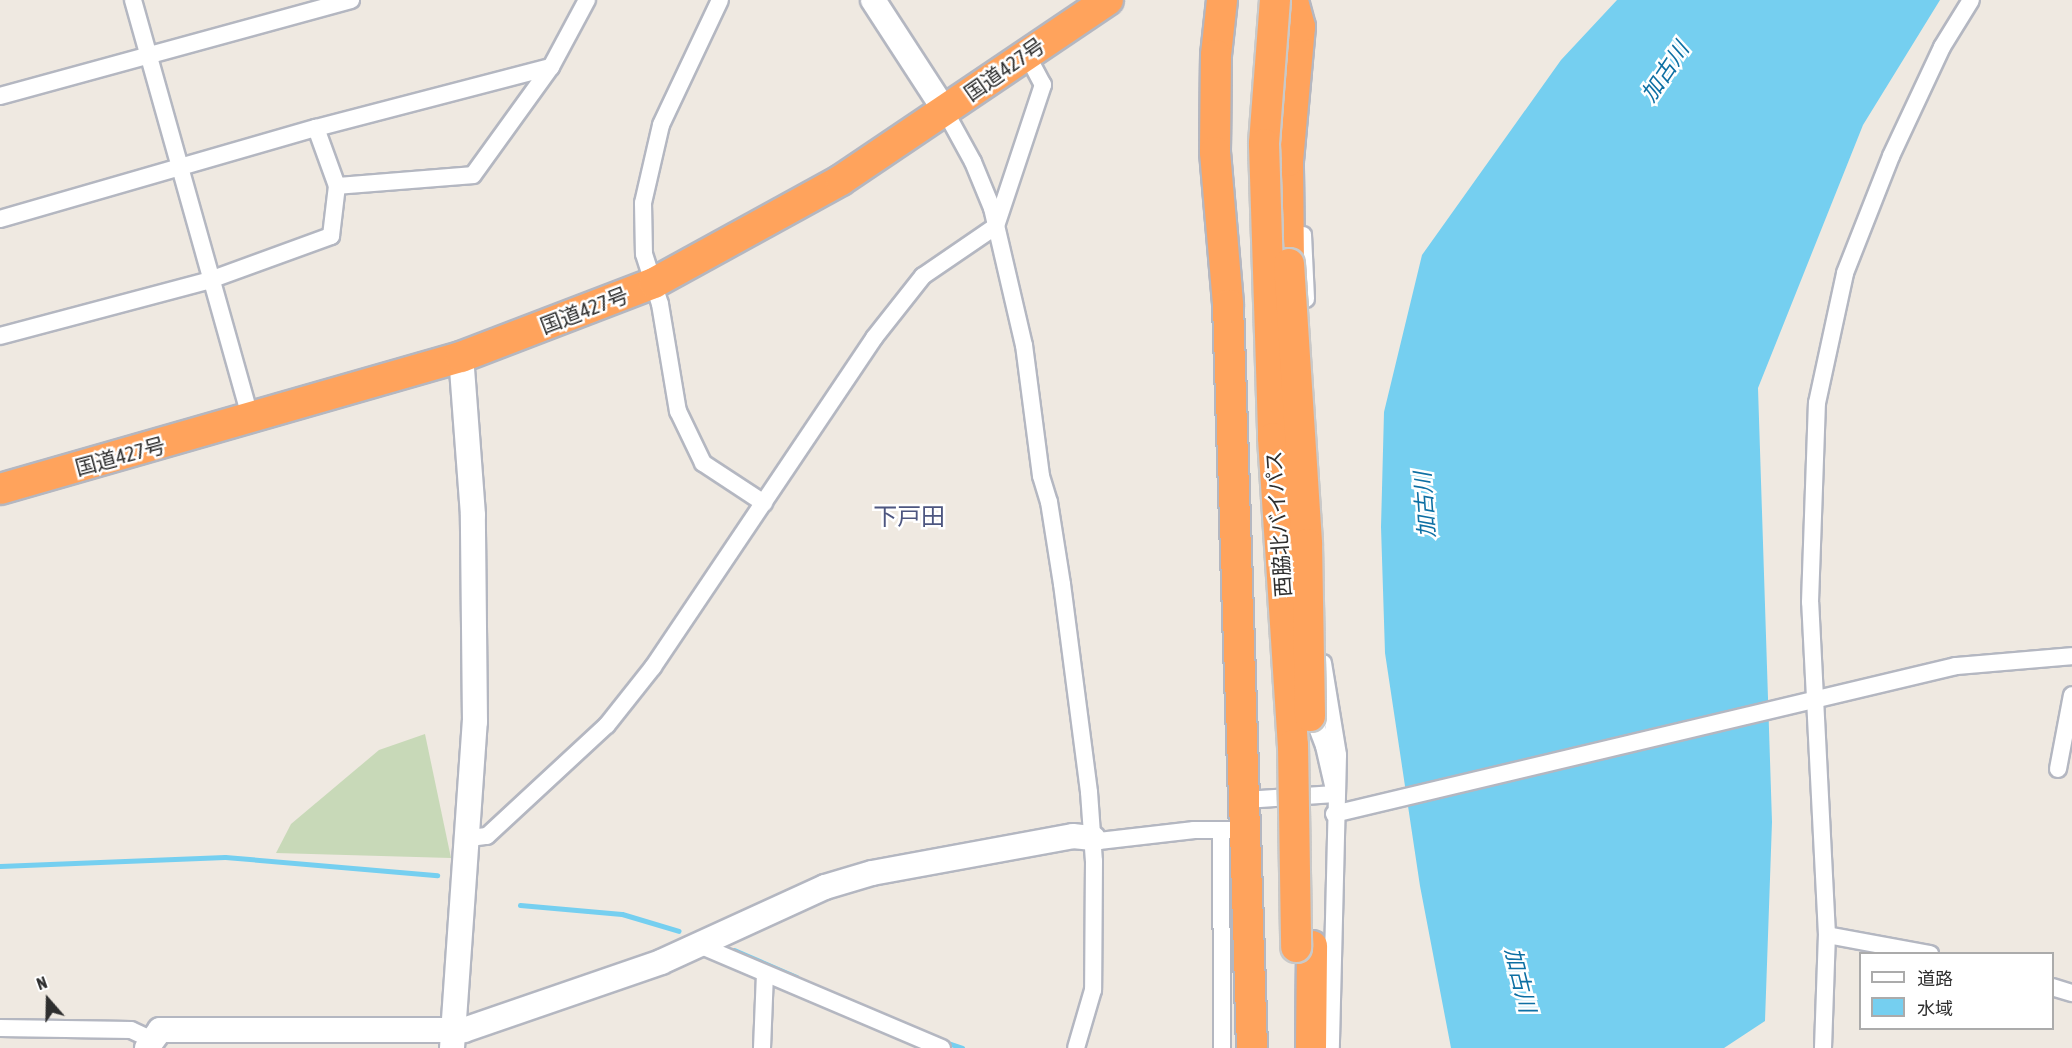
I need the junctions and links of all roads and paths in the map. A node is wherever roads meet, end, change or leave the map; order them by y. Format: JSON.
{"nodes":[{"id":1,"x":133,"y":0,"type":"edge"},
{"id":2,"x":351,"y":0,"type":"edge"},
{"id":3,"x":587,"y":0,"type":"edge"},
{"id":4,"x":720,"y":0,"type":"edge"},
{"id":5,"x":873,"y":0,"type":"edge"},
{"id":6,"x":1108,"y":0,"type":"edge"},
{"id":7,"x":1222,"y":0,"type":"edge"},
{"id":8,"x":1275,"y":0,"type":"edge"},
{"id":9,"x":1293,"y":0,"type":"edge"},
{"id":10,"x":1971,"y":0,"type":"edge"},
{"id":11,"x":1026,"y":53,"type":"junction"},
{"id":12,"x":149,"y":56,"type":"junction"},
{"id":13,"x":552,"y":67,"type":"junction"},
{"id":14,"x":0,"y":96,"type":"edge"},
{"id":15,"x":945,"y":111,"type":"junction"},
{"id":16,"x":1291,"y":114,"type":"junction"},
{"id":17,"x":316,"y":128,"type":"junction"},
{"id":18,"x":180,"y":168,"type":"junction"},
{"id":19,"x":337,"y":186,"type":"junction"},
{"id":20,"x":1302,"y":214,"type":"dead end"},
{"id":21,"x":0,"y":219,"type":"edge"},
{"id":22,"x":996,"y":226,"type":"junction"},
{"id":23,"x":210,"y":280,"type":"junction"},
{"id":24,"x":654,"y":283,"type":"junction"},
{"id":25,"x":0,"y":336,"type":"edge"},
{"id":26,"x":461,"y":357,"type":"junction"},
{"id":27,"x":251,"y":420,"type":"junction"},
{"id":28,"x":0,"y":489,"type":"edge"},
{"id":29,"x":764,"y":503,"type":"junction"},
{"id":30,"x":2072,"y":656,"type":"edge"},
{"id":31,"x":2072,"y":695,"type":"edge"},
{"id":32,"x":1814,"y":697,"type":"junction"},
{"id":33,"x":2058,"y":769,"type":"dead end"},
{"id":34,"x":1335,"y":794,"type":"junction"},
{"id":35,"x":1245,"y":800,"type":"junction"},
{"id":36,"x":1334,"y":814,"type":"junction"},
{"id":37,"x":1233,"y":830,"type":"junction"},
{"id":38,"x":470,"y":838,"type":"junction"},
{"id":39,"x":1093,"y":838,"type":"junction"},
{"id":40,"x":1827,"y":935,"type":"junction"},
{"id":41,"x":699,"y":945,"type":"junction"},
{"id":42,"x":1304,"y":946,"type":"junction"},
{"id":43,"x":1919,"y":952,"type":"edge"},
{"id":44,"x":765,"y":974,"type":"junction"},
{"id":45,"x":2054,"y":988,"type":"edge"},
{"id":46,"x":2072,"y":993,"type":"edge"},
{"id":47,"x":0,"y":1028,"type":"edge"},
{"id":48,"x":452,"y":1040,"type":"edge"},
{"id":49,"x":149,"y":1044,"type":"edge"},
{"id":50,"x":762,"y":1048,"type":"edge"},
{"id":51,"x":942,"y":1048,"type":"edge"},
{"id":52,"x":1076,"y":1048,"type":"edge"},
{"id":53,"x":1222,"y":1048,"type":"edge"},
{"id":54,"x":1252,"y":1048,"type":"edge"},
{"id":55,"x":1297,"y":1048,"type":"edge"},
{"id":56,"x":1311,"y":1048,"type":"edge"},
{"id":57,"x":1331,"y":1048,"type":"edge"},
{"id":58,"x":1823,"y":1048,"type":"edge"}],
"edges":[{"from":1,"to":12,"type":"street"},
{"from":2,"to":12,"type":"street"},
{"from":3,"to":13,"type":"street"},
{"from":4,"to":24,"type":"street"},
{"from":5,"to":15,"type":"street"},
{"from":6,"to":11,"type":"highway","name":"国道427号"},
{"from":7,"to":35,"type":"highway"},
{"from":8,"to":42,"type":"highway","name":"西脇北バイパス","bridge":true},
{"from":9,"to":16,"type":"highway"},
{"from":10,"to":32,"type":"street"},
{"from":11,"to":15,"type":"highway","name":"国道427号"},
{"from":11,"to":22,"type":"street"},
{"from":12,"to":14,"type":"street"},
{"from":12,"to":18,"type":"street"},
{"from":13,"to":17,"type":"street"},
{"from":13,"to":19,"type":"street"},
{"from":15,"to":22,"type":"street"},
{"from":15,"to":24,"type":"highway","name":"国道427号"},
{"from":16,"to":34,"type":"street"},
{"from":16,"to":42,"type":"highway","bridge":true},
{"from":17,"to":18,"type":"street"},
{"from":17,"to":19,"type":"street"},
{"from":18,"to":21,"type":"street"},
{"from":18,"to":23,"type":"street"},
{"from":19,"to":23,"type":"street"},
{"from":20,"to":34,"type":"street"},
{"from":22,"to":29,"type":"street"},
{"from":22,"to":39,"type":"street"},
{"from":23,"to":25,"type":"street"},
{"from":23,"to":27,"type":"street"},
{"from":24,"to":26,"type":"highway","name":"国道427号"},
{"from":24,"to":29,"type":"street"},
{"from":26,"to":27,"type":"highway","name":"国道427号"},
{"from":26,"to":38,"type":"street"},
{"from":27,"to":28,"type":"highway","name":"国道427号"},
{"from":29,"to":38,"type":"street"},
{"from":30,"to":32,"type":"street"},
{"from":31,"to":33,"type":"street"},
{"from":32,"to":36,"type":"street"},
{"from":32,"to":40,"type":"street"},
{"from":34,"to":35,"type":"street"},
{"from":34,"to":36,"type":"street"},
{"from":35,"to":37,"type":"highway"},
{"from":36,"to":57,"type":"street"},
{"from":37,"to":39,"type":"street"},
{"from":37,"to":53,"type":"street"},
{"from":37,"to":54,"type":"highway"},
{"from":38,"to":48,"type":"street"},
{"from":39,"to":41,"type":"street"},
{"from":39,"to":52,"type":"street"},
{"from":40,"to":43,"type":"street"},
{"from":40,"to":58,"type":"street"},
{"from":41,"to":44,"type":"street"},
{"from":41,"to":48,"type":"street"},
{"from":42,"to":55,"type":"highway","name":"西脇北バイパス"},
{"from":42,"to":56,"type":"highway"},
{"from":44,"to":50,"type":"street"},
{"from":44,"to":51,"type":"street"},
{"from":45,"to":46,"type":"street"},
{"from":47,"to":49,"type":"street"},
{"from":48,"to":49,"type":"street"}]}
